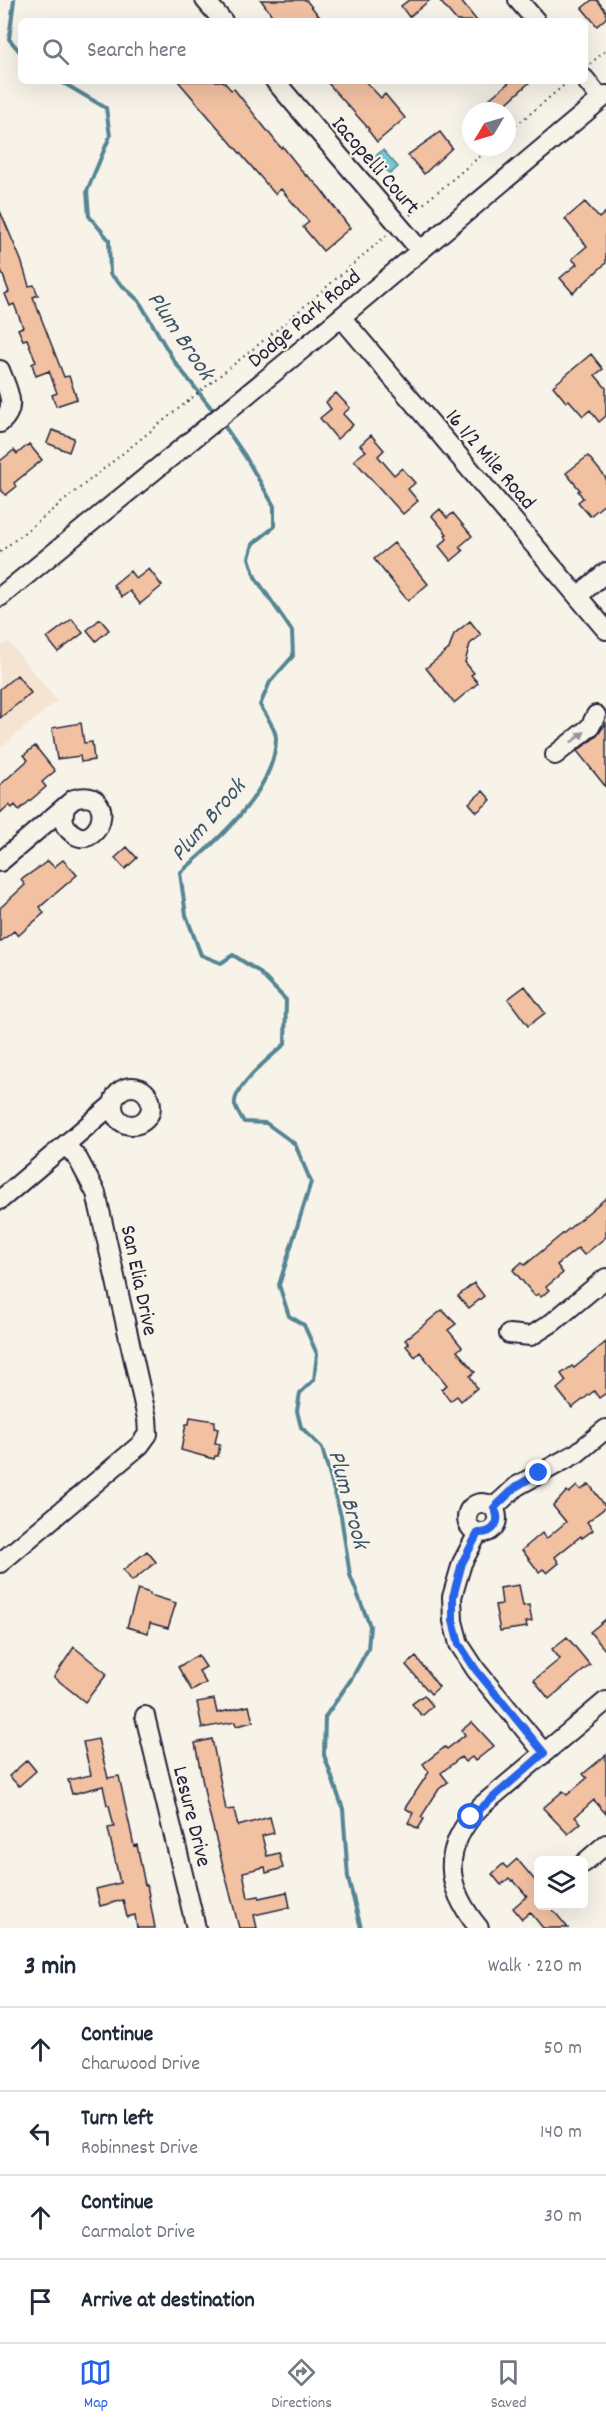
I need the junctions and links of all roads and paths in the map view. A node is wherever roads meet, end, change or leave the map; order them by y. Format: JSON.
{"nodes":[{"id":1,"x":205,"y":0,"type":"edge"},
{"id":2,"x":518,"y":0,"type":"edge"},
{"id":3,"x":220,"y":18,"type":"edge"},
{"id":4,"x":533,"y":18,"type":"edge"},
{"id":5,"x":606,"y":50,"type":"edge"},
{"id":6,"x":588,"y":70,"type":"edge"},
{"id":7,"x":588,"y":75,"type":"edge"},
{"id":8,"x":278,"y":84,"type":"edge"},
{"id":9,"x":565,"y":84,"type":"edge"},
{"id":10,"x":604,"y":97,"type":"edge"},
{"id":11,"x":516,"y":125,"type":"edge"},
{"id":12,"x":480,"y":156,"type":"edge"},
{"id":13,"x":405,"y":219,"type":"dead end"},
{"id":14,"x":392,"y":231,"type":"dead end"},
{"id":15,"x":420,"y":250,"type":"junction"},
{"id":16,"x":340,"y":317,"type":"junction"},
{"id":17,"x":0,"y":370,"type":"edge"},
{"id":18,"x":5,"y":416,"type":"edge"},
{"id":19,"x":0,"y":552,"type":"edge"},
{"id":20,"x":606,"y":572,"type":"edge"},
{"id":21,"x":578,"y":596,"type":"junction"},
{"id":22,"x":0,"y":597,"type":"edge"},
{"id":23,"x":606,"y":630,"type":"edge"},
{"id":24,"x":596,"y":715,"type":"dead end"},
{"id":25,"x":555,"y":755,"type":"dead end"},
{"id":26,"x":65,"y":808,"type":"junction"},
{"id":27,"x":47,"y":823,"type":"junction"},
{"id":28,"x":66,"y":827,"type":"junction"},
{"id":29,"x":0,"y":862,"type":"edge"},
{"id":30,"x":112,"y":1104,"type":"junction"},
{"id":31,"x":99,"y":1118,"type":"junction"},
{"id":32,"x":120,"y":1122,"type":"junction"},
{"id":33,"x":66,"y":1145,"type":"junction"},
{"id":34,"x":0,"y":1200,"type":"edge"},
{"id":35,"x":606,"y":1278,"type":"edge"},
{"id":36,"x":508,"y":1334,"type":"dead end"},
{"id":37,"x":606,"y":1429,"type":"edge"},
{"id":38,"x":0,"y":1563,"type":"edge"},
{"id":39,"x":606,"y":1701,"type":"edge"},
{"id":40,"x":145,"y":1716,"type":"dead end"},
{"id":41,"x":544,"y":1753,"type":"junction"},
{"id":42,"x":606,"y":1844,"type":"edge"},
{"id":43,"x":588,"y":1860,"type":"edge"},
{"id":44,"x":196,"y":1928,"type":"edge"},
{"id":45,"x":479,"y":1928,"type":"edge"}],
"edges":[{"from":1,"to":3,"type":"street"},
{"from":2,"to":4,"type":"street"},
{"from":5,"to":6,"type":"path"},
{"from":7,"to":10,"type":"street"},
{"from":8,"to":15,"type":"street","name":"Iacopelli Court"},
{"from":9,"to":11,"type":"path"},
{"from":10,"to":15,"type":"street","name":"Dodge Park Road"},
{"from":12,"to":13,"type":"path"},
{"from":14,"to":19,"type":"path"},
{"from":15,"to":16,"type":"street","name":"Dodge Park Road"},
{"from":16,"to":21,"type":"street","name":"16 1/2 Mile Road"},
{"from":16,"to":22,"type":"street","name":"Dodge Park Road"},
{"from":17,"to":18,"type":"street"},
{"from":20,"to":21,"type":"street"},
{"from":21,"to":23,"type":"street","name":"16 1/2 Mile Road"},
{"from":25,"to":24,"type":"street","one_way":true},
{"from":26,"to":27,"type":"street"},
{"from":26,"to":28,"type":"street"},
{"from":26,"to":28,"type":"street"},
{"from":27,"to":28,"type":"street"},
{"from":27,"to":29,"type":"street"},
{"from":30,"to":31,"type":"street"},
{"from":30,"to":32,"type":"street"},
{"from":30,"to":32,"type":"street"},
{"from":31,"to":32,"type":"street"},
{"from":31,"to":33,"type":"street"},
{"from":33,"to":34,"type":"street"},
{"from":33,"to":38,"type":"street","name":"San Elia Drive"},
{"from":35,"to":36,"type":"street"},
{"from":37,"to":41,"type":"street"},
{"from":39,"to":41,"type":"street"},
{"from":40,"to":44,"type":"street","name":"Lesure Drive"},
{"from":41,"to":45,"type":"street"},
{"from":42,"to":43,"type":"street"}]}
